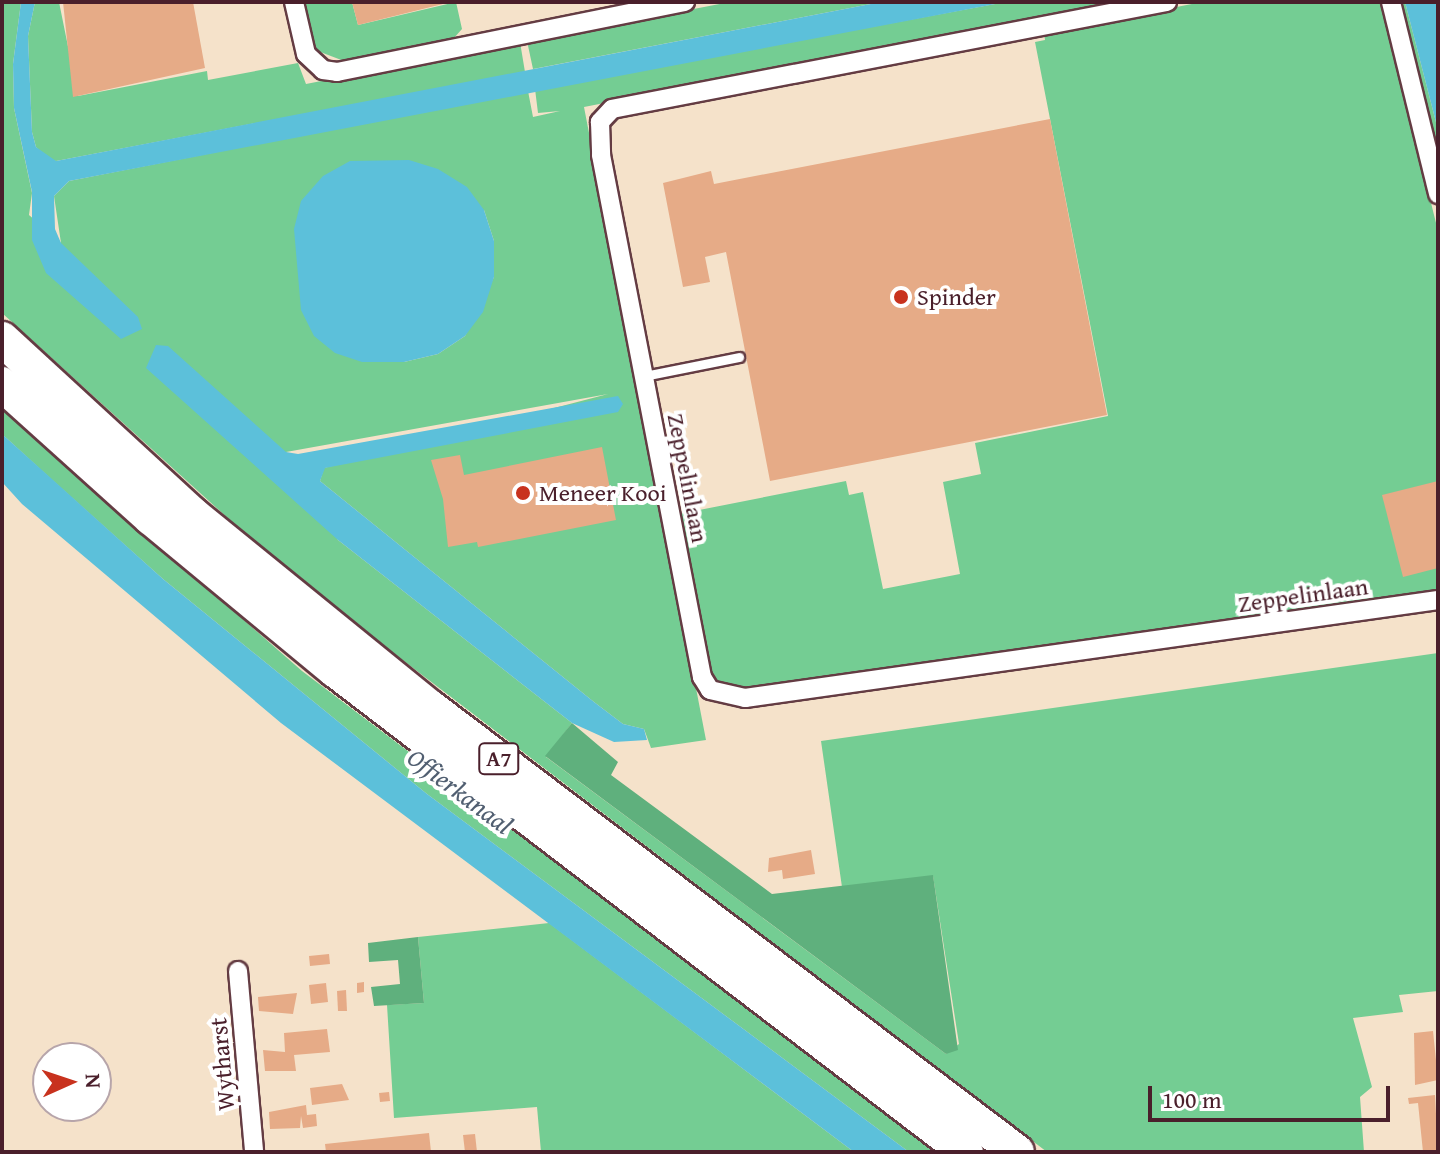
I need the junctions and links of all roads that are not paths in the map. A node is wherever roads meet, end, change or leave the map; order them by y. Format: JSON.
{"nodes":[{"id":1,"x":294,"y":2,"type":"edge"},
{"id":2,"x":685,"y":2,"type":"edge"},
{"id":3,"x":1167,"y":2,"type":"edge"},
{"id":4,"x":1391,"y":2,"type":"edge"},
{"id":5,"x":1438,"y":194,"type":"edge"},
{"id":6,"x":2,"y":339,"type":"edge"},
{"id":7,"x":739,"y":357,"type":"dead end"},
{"id":8,"x":644,"y":376,"type":"junction"},
{"id":9,"x":2,"y":384,"type":"edge"},
{"id":10,"x":1438,"y":600,"type":"edge"},
{"id":11,"x":238,"y":971,"type":"dead end"},
{"id":12,"x":254,"y":1152,"type":"edge"},
{"id":13,"x":966,"y":1152,"type":"edge"},
{"id":14,"x":1017,"y":1152,"type":"edge"}],
"edges":[{"from":1,"to":2,"type":"street"},
{"from":3,"to":8,"type":"street","name":"Zeppelinlaan"},
{"from":4,"to":5,"type":"street"},
{"from":6,"to":14,"type":"highway","number":"A7"},
{"from":7,"to":8,"type":"lane"},
{"from":8,"to":10,"type":"street","name":"Zeppelinlaan"},
{"from":9,"to":13,"type":"highway","number":"A7"},
{"from":11,"to":12,"type":"street","name":"Wytharst"}]}
